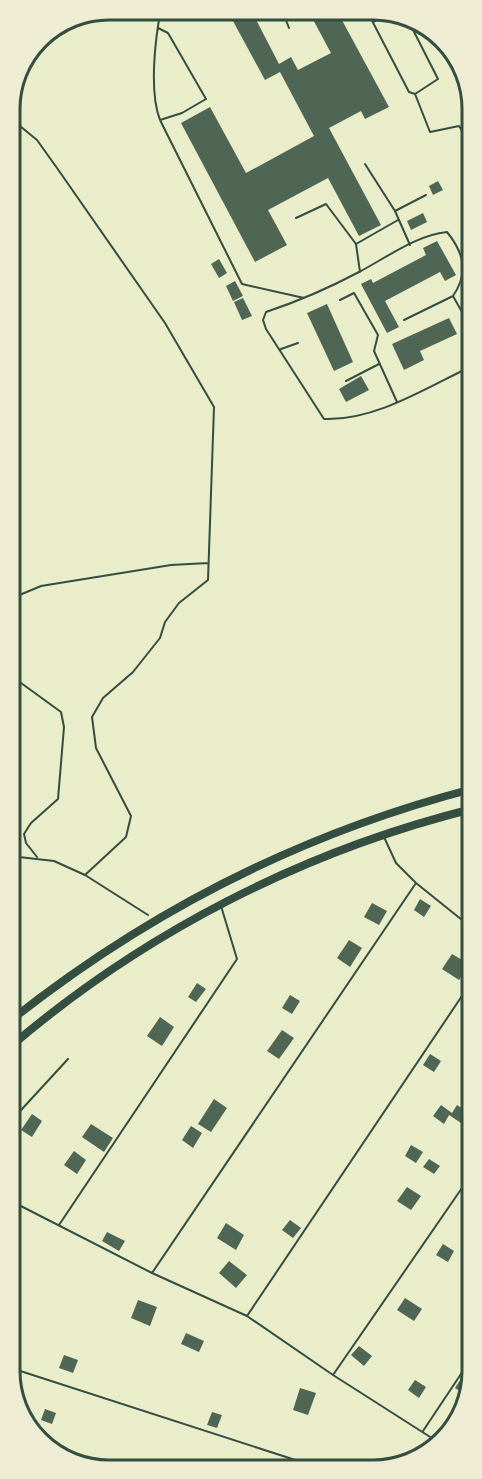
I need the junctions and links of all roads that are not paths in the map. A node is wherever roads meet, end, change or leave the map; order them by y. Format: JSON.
{"nodes":[{"id":1,"x":159,"y":19,"type":"edge"},
{"id":2,"x":286,"y":19,"type":"edge"},
{"id":3,"x":157,"y":28,"type":"junction"},
{"id":4,"x":289,"y":28,"type":"dead end"},
{"id":5,"x":160,"y":120,"type":"junction"},
{"id":6,"x":365,"y":164,"type":"dead end"},
{"id":7,"x":426,"y":195,"type":"dead end"},
{"id":8,"x":396,"y":211,"type":"junction"},
{"id":9,"x":296,"y":218,"type":"dead end"},
{"id":10,"x":399,"y":219,"type":"junction"},
{"id":11,"x":356,"y":244,"type":"junction"},
{"id":12,"x":410,"y":245,"type":"junction"},
{"id":13,"x":462,"y":258,"type":"edge"},
{"id":14,"x":360,"y":272,"type":"junction"},
{"id":15,"x":462,"y":272,"type":"edge"},
{"id":16,"x":453,"y":296,"type":"junction"},
{"id":17,"x":307,"y":298,"type":"junction"},
{"id":18,"x":340,"y":300,"type":"dead end"},
{"id":19,"x":462,"y":312,"type":"edge"},
{"id":20,"x":404,"y":320,"type":"dead end"},
{"id":21,"x":298,"y":343,"type":"dead end"},
{"id":22,"x":282,"y":349,"type":"junction"},
{"id":23,"x":379,"y":364,"type":"junction"},
{"id":24,"x":462,"y":370,"type":"edge"},
{"id":25,"x":346,"y":381,"type":"dead end"},
{"id":26,"x":397,"y":402,"type":"junction"},
{"id":27,"x":462,"y":792,"type":"edge"},
{"id":28,"x":462,"y":812,"type":"edge"},
{"id":29,"x":383,"y":835,"type":"junction"},
{"id":30,"x":416,"y":883,"type":"junction"},
{"id":31,"x":221,"y":905,"type":"junction"},
{"id":32,"x":462,"y":920,"type":"edge"},
{"id":33,"x":462,"y":996,"type":"edge"},
{"id":34,"x":20,"y":1013,"type":"edge"},
{"id":35,"x":20,"y":1038,"type":"edge"},
{"id":36,"x":68,"y":1059,"type":"dead end"},
{"id":37,"x":20,"y":1110,"type":"edge"},
{"id":38,"x":462,"y":1187,"type":"edge"},
{"id":39,"x":20,"y":1206,"type":"edge"},
{"id":40,"x":59,"y":1225,"type":"junction"},
{"id":41,"x":152,"y":1273,"type":"junction"},
{"id":42,"x":247,"y":1316,"type":"junction"},
{"id":43,"x":20,"y":1371,"type":"edge"},
{"id":44,"x":462,"y":1372,"type":"edge"},
{"id":45,"x":333,"y":1376,"type":"junction"},
{"id":46,"x":423,"y":1431,"type":"junction"},
{"id":47,"x":432,"y":1438,"type":"edge"},
{"id":48,"x":295,"y":1460,"type":"edge"}],
"edges":[{"from":1,"to":3,"type":"lane"},
{"from":2,"to":4,"type":"lane"},
{"from":3,"to":5,"type":"lane"},
{"from":3,"to":5,"type":"lane"},
{"from":5,"to":17,"type":"lane"},
{"from":6,"to":8,"type":"lane"},
{"from":7,"to":8,"type":"lane"},
{"from":8,"to":10,"type":"lane"},
{"from":9,"to":11,"type":"lane"},
{"from":10,"to":11,"type":"lane"},
{"from":10,"to":12,"type":"lane"},
{"from":11,"to":14,"type":"lane"},
{"from":12,"to":13,"type":"lane"},
{"from":12,"to":14,"type":"lane"},
{"from":14,"to":17,"type":"lane"},
{"from":15,"to":16,"type":"lane"},
{"from":16,"to":19,"type":"lane"},
{"from":16,"to":20,"type":"lane"},
{"from":17,"to":22,"type":"lane"},
{"from":18,"to":23,"type":"lane"},
{"from":21,"to":22,"type":"lane"},
{"from":22,"to":26,"type":"lane"},
{"from":23,"to":25,"type":"lane"},
{"from":23,"to":26,"type":"lane"},
{"from":24,"to":26,"type":"lane"},
{"from":27,"to":34,"type":"main road"},
{"from":28,"to":29,"type":"main road"},
{"from":29,"to":30,"type":"lane"},
{"from":29,"to":31,"type":"main road"},
{"from":30,"to":32,"type":"lane"},
{"from":30,"to":41,"type":"lane"},
{"from":31,"to":35,"type":"main road"},
{"from":31,"to":40,"type":"lane"},
{"from":33,"to":42,"type":"lane"},
{"from":36,"to":37,"type":"lane"},
{"from":38,"to":45,"type":"lane"},
{"from":39,"to":40,"type":"lane"},
{"from":40,"to":41,"type":"lane"},
{"from":41,"to":42,"type":"lane"},
{"from":42,"to":45,"type":"lane"},
{"from":43,"to":48,"type":"lane"},
{"from":44,"to":46,"type":"lane"},
{"from":45,"to":46,"type":"lane"},
{"from":46,"to":47,"type":"lane"}]}
